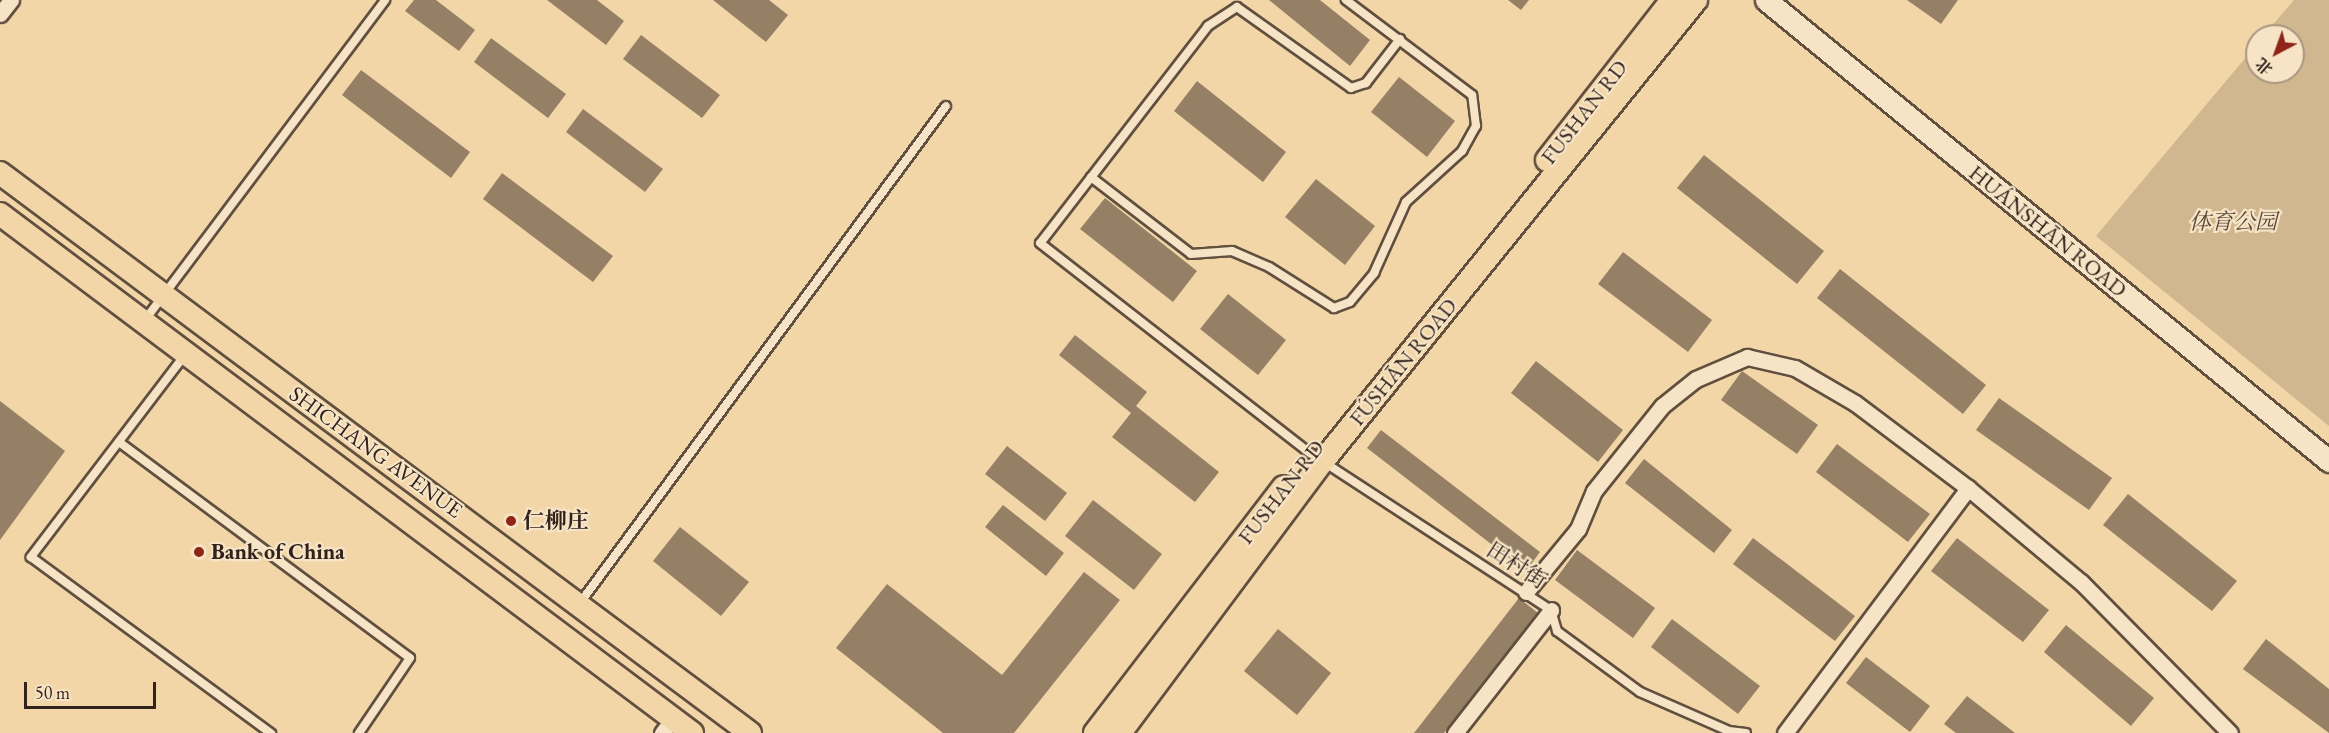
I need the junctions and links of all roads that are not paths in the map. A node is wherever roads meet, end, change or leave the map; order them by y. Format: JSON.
{"nodes":[{"id":1,"x":11,"y":0,"type":"edge"},
{"id":2,"x":385,"y":0,"type":"edge"},
{"id":3,"x":1346,"y":0,"type":"edge"},
{"id":4,"x":1672,"y":0,"type":"edge"},
{"id":5,"x":1696,"y":0,"type":"edge"},
{"id":6,"x":1766,"y":0,"type":"edge"},
{"id":7,"x":1240,"y":4,"type":"edge"},
{"id":8,"x":0,"y":14,"type":"edge"},
{"id":9,"x":1400,"y":39,"type":"junction"},
{"id":10,"x":946,"y":106,"type":"dead end"},
{"id":11,"x":0,"y":173,"type":"edge"},
{"id":12,"x":1091,"y":177,"type":"junction"},
{"id":13,"x":0,"y":214,"type":"edge"},
{"id":14,"x":163,"y":296,"type":"junction"},
{"id":15,"x":142,"y":323,"type":"junction"},
{"id":16,"x":185,"y":355,"type":"junction"},
{"id":17,"x":119,"y":442,"type":"junction"},
{"id":18,"x":1317,"y":457,"type":"junction"},
{"id":19,"x":2329,"y":461,"type":"edge"},
{"id":20,"x":1968,"y":488,"type":"junction"},
{"id":21,"x":1526,"y":592,"type":"junction"},
{"id":22,"x":580,"y":603,"type":"junction"},
{"id":23,"x":1551,"y":610,"type":"junction"},
{"id":24,"x":667,"y":726,"type":"edge"},
{"id":25,"x":271,"y":733,"type":"edge"},
{"id":26,"x":358,"y":733,"type":"edge"},
{"id":27,"x":692,"y":733,"type":"edge"},
{"id":28,"x":750,"y":733,"type":"edge"},
{"id":29,"x":1095,"y":733,"type":"edge"},
{"id":30,"x":1120,"y":733,"type":"edge"},
{"id":31,"x":1455,"y":733,"type":"edge"},
{"id":32,"x":1746,"y":733,"type":"edge"},
{"id":33,"x":1785,"y":733,"type":"edge"},
{"id":34,"x":2230,"y":733,"type":"edge"}],
"edges":[{"from":1,"to":8,"type":"street"},
{"from":2,"to":14,"type":"lane"},
{"from":3,"to":9,"type":"lane"},
{"from":4,"to":18,"type":"main road","name":"FUSHAN RD"},
{"from":5,"to":18,"type":"main road","name":"FÚSHĀN ROAD"},
{"from":6,"to":19,"type":"main road","name":"HUÁNSHĀN ROAD"},
{"from":7,"to":9,"type":"lane"},
{"from":7,"to":12,"type":"lane"},
{"from":9,"to":12,"type":"lane"},
{"from":10,"to":22,"type":"lane"},
{"from":11,"to":14,"type":"main road","name":"SHICHANG AVENUE"},
{"from":12,"to":18,"type":"lane","name":"田村街"},
{"from":13,"to":15,"type":"main road","name":"SHICHANG AVENUE"},
{"from":14,"to":15,"type":"lane"},
{"from":14,"to":22,"type":"main road","name":"SHICHANG AVENUE"},
{"from":15,"to":16,"type":"main road","name":"SHICHANG AVENUE"},
{"from":16,"to":17,"type":"lane"},
{"from":16,"to":24,"type":"main road","name":"SHICHANG AVENUE"},
{"from":17,"to":25,"type":"lane"},
{"from":17,"to":26,"type":"lane"},
{"from":18,"to":21,"type":"lane","name":"田村街"},
{"from":18,"to":29,"type":"main road","name":"FUSHAN RD"},
{"from":18,"to":30,"type":"main road","name":"FÚSHĀN ROAD"},
{"from":20,"to":21,"type":"street"},
{"from":20,"to":33,"type":"street"},
{"from":20,"to":34,"type":"street"},
{"from":21,"to":23,"type":"lane","name":"田村街"},
{"from":22,"to":28,"type":"main road","name":"SHICHANG AVENUE"},
{"from":23,"to":31,"type":"street"},
{"from":23,"to":32,"type":"lane","name":"田村街"},
{"from":24,"to":27,"type":"main road","name":"SHICHANG AVENUE"}]}
